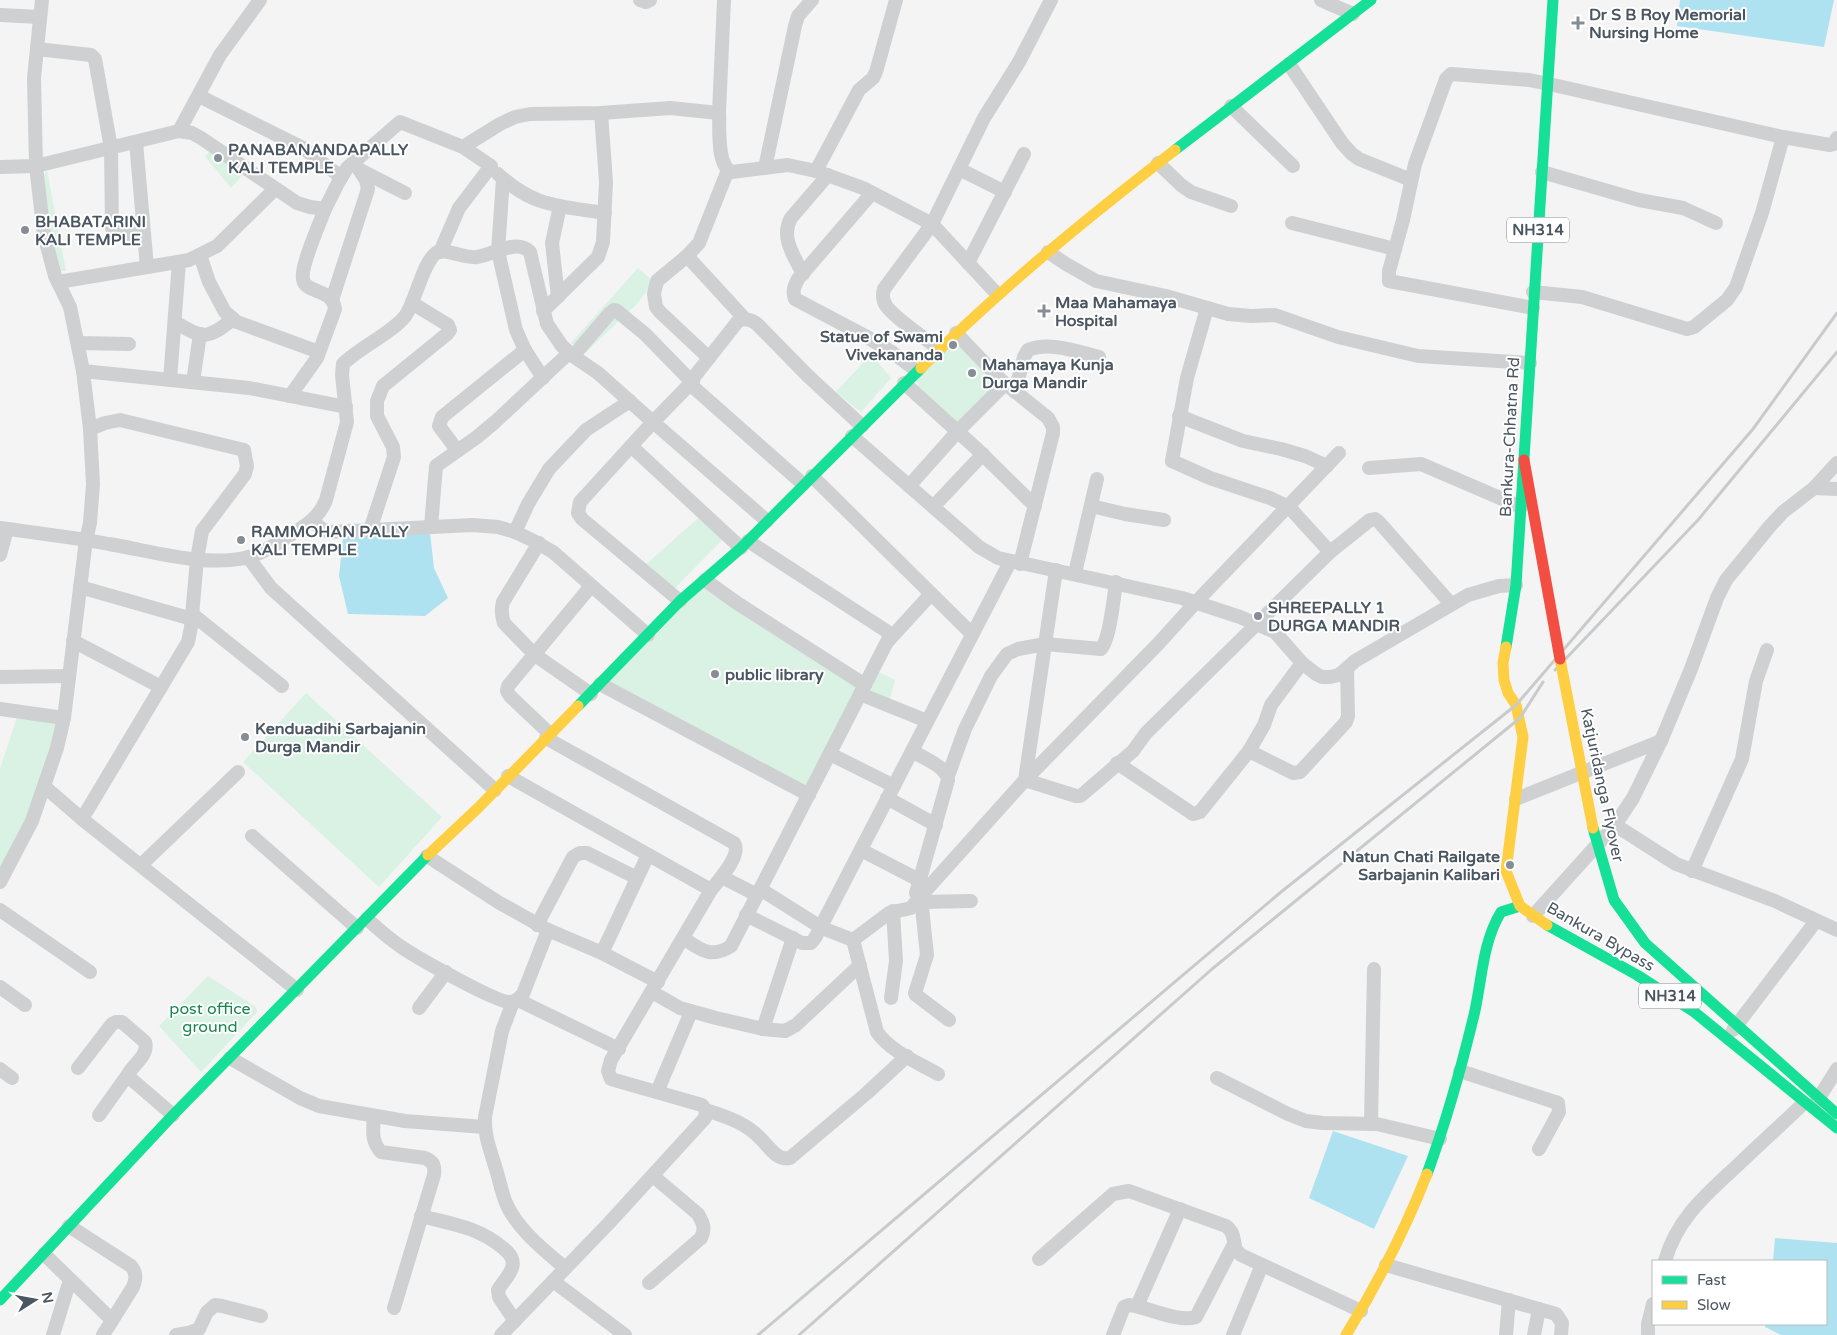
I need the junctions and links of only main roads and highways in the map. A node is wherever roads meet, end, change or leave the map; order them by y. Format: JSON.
{"nodes":[{"id":1,"x":1371,"y":0,"type":"edge"},
{"id":2,"x":1553,"y":0,"type":"edge"},
{"id":3,"x":1524,"y":460,"type":"junction"},
{"id":4,"x":1520,"y":906,"type":"junction"},
{"id":5,"x":1837,"y":1114,"type":"edge"},
{"id":6,"x":1837,"y":1128,"type":"edge"},
{"id":7,"x":0,"y":1300,"type":"edge"},
{"id":8,"x":1346,"y":1335,"type":"edge"}],
"edges":[{"from":1,"to":7,"type":"main road"},
{"from":2,"to":3,"type":"main road","name":"Bankura-Chhatna Rd","number":"NH314"},
{"from":3,"to":4,"type":"main road","name":"Bankura-Chhatna Rd","number":"NH314"},
{"from":3,"to":5,"type":"main road","name":"Katjuridanga Flyover","bridge":true},
{"from":4,"to":6,"type":"main road","name":"Bankura Bypass","number":"NH314"},
{"from":4,"to":8,"type":"main road"}]}
